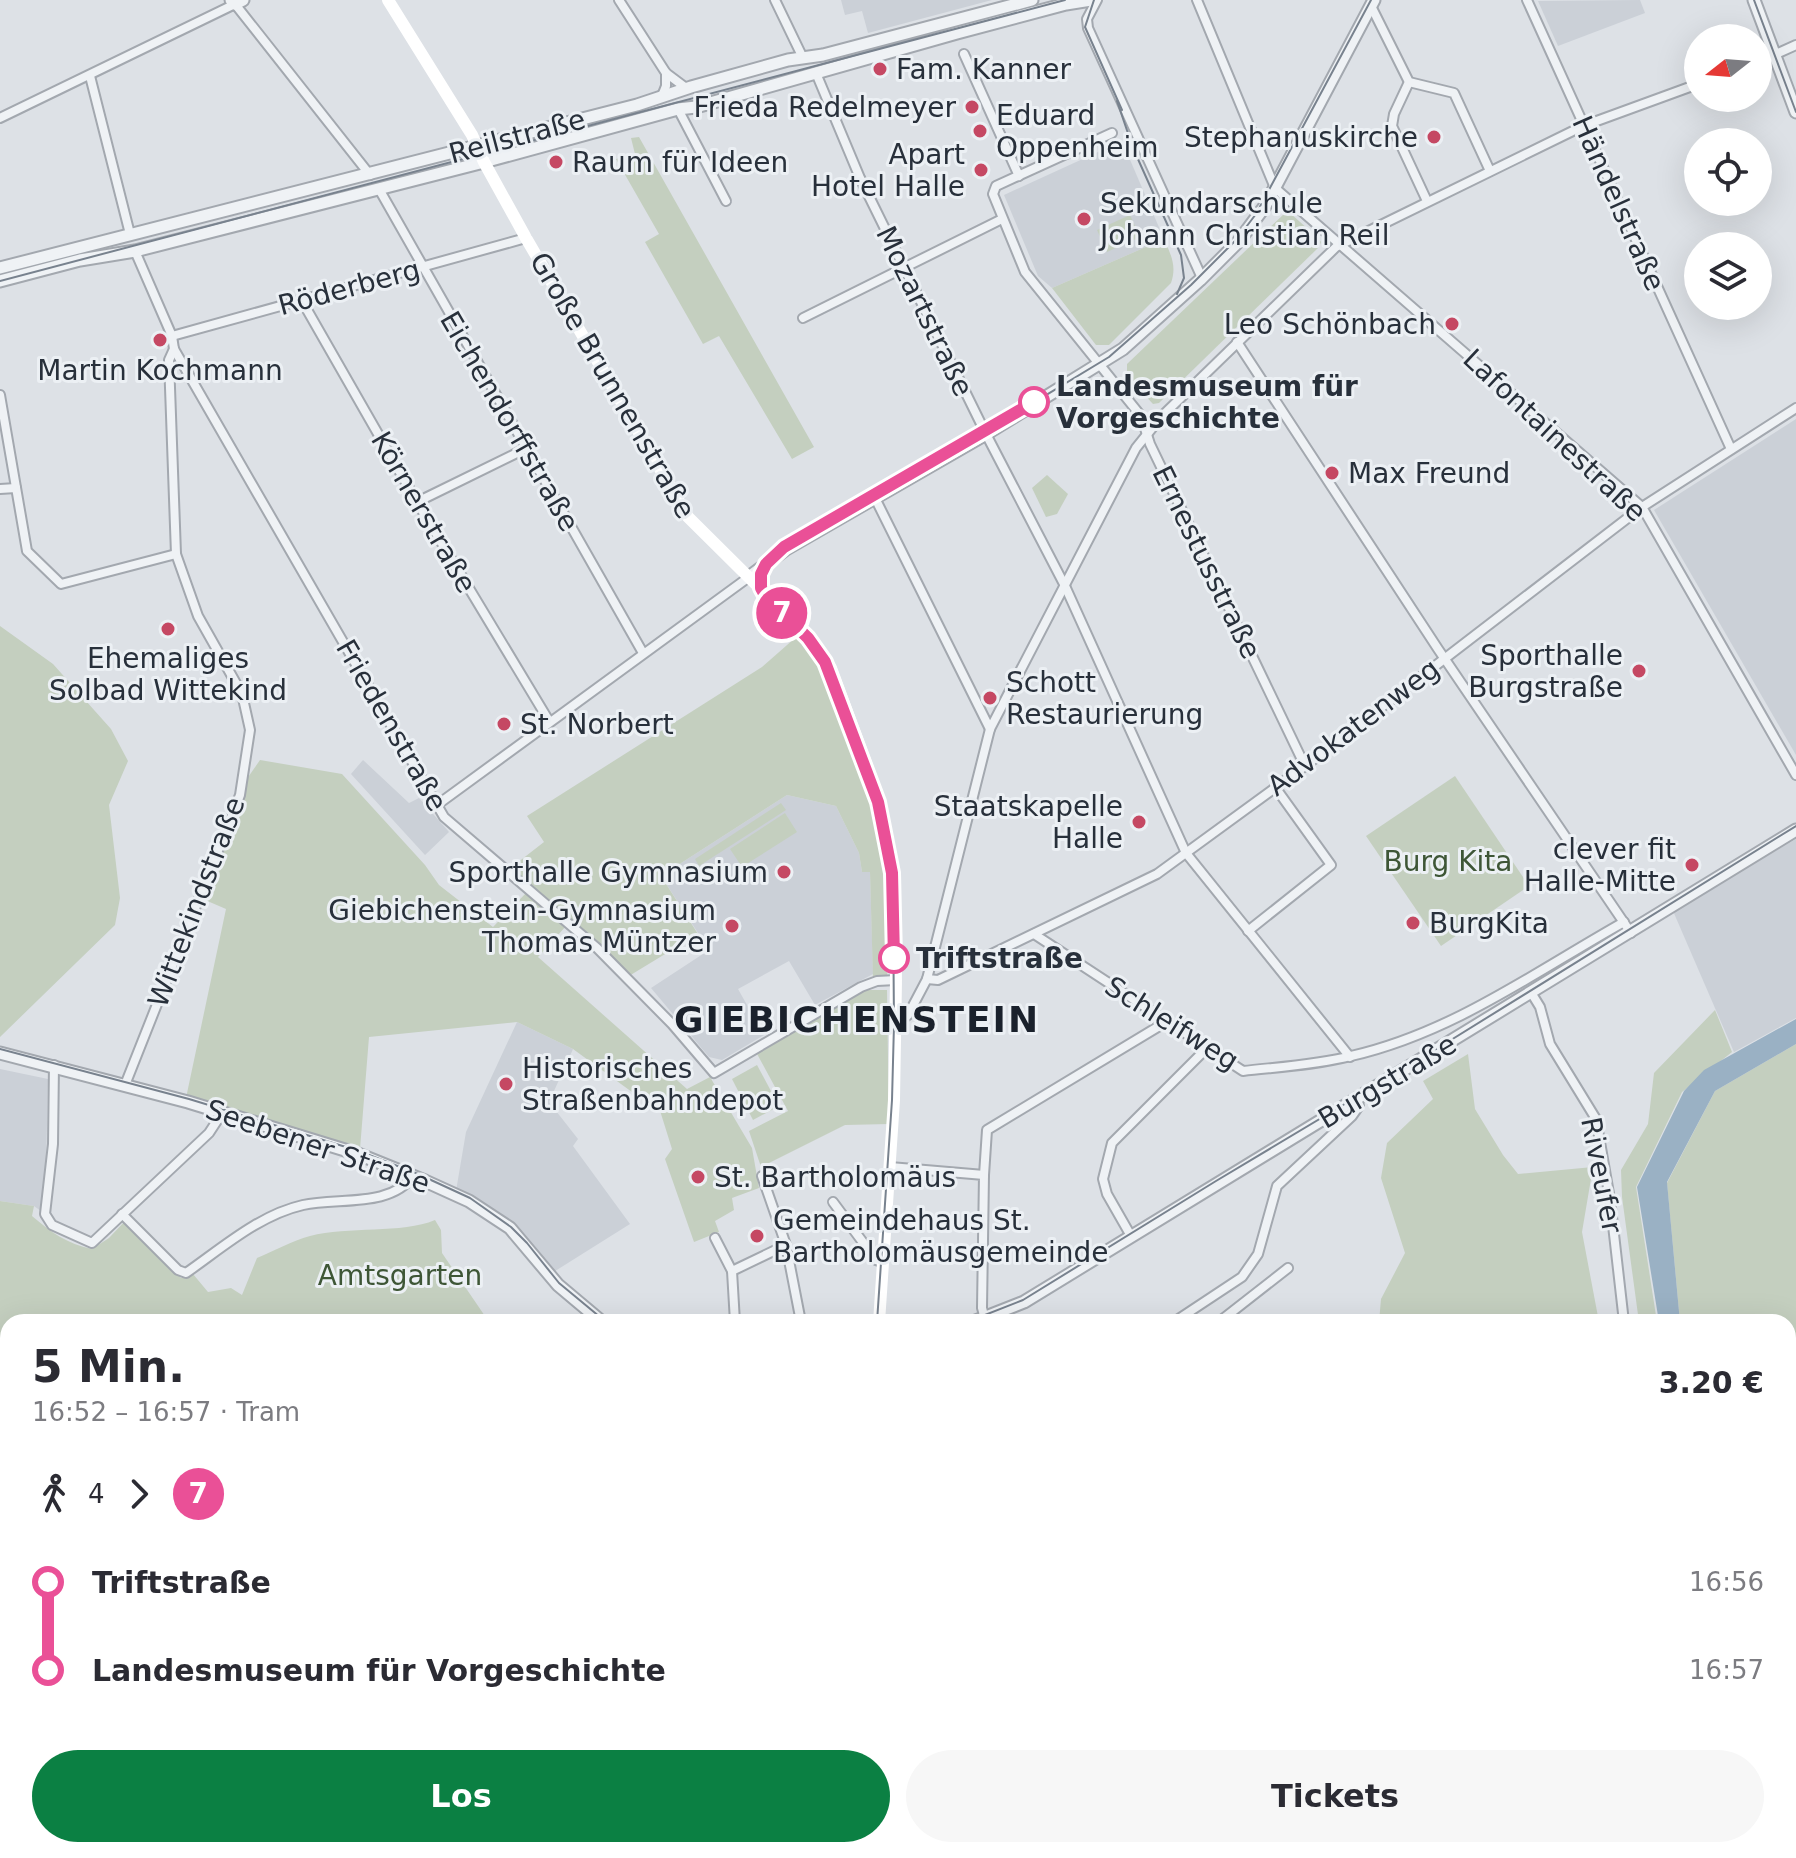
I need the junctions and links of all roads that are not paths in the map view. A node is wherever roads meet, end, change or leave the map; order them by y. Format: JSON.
{"nodes":[{"id":1,"x":388,"y":0,"type":"edge"},
{"id":2,"x":619,"y":0,"type":"edge"},
{"id":3,"x":775,"y":0,"type":"edge"},
{"id":4,"x":1032,"y":0,"type":"edge"},
{"id":5,"x":1094,"y":0,"type":"edge"},
{"id":6,"x":1197,"y":0,"type":"edge"},
{"id":7,"x":1527,"y":0,"type":"edge"},
{"id":8,"x":1754,"y":0,"type":"edge"},
{"id":9,"x":236,"y":1,"type":"edge"},
{"id":10,"x":1372,"y":3,"type":"edge"},
{"id":11,"x":1796,"y":45,"type":"edge"},
{"id":12,"x":964,"y":54,"type":"dead end"},
{"id":13,"x":1775,"y":56,"type":"junction"},
{"id":14,"x":1772,"y":57,"type":"edge"},
{"id":15,"x":803,"y":58,"type":"junction"},
{"id":16,"x":666,"y":73,"type":"junction"},
{"id":17,"x":816,"y":73,"type":"junction"},
{"id":18,"x":90,"y":76,"type":"junction"},
{"id":19,"x":1409,"y":82,"type":"junction"},
{"id":20,"x":686,"y":88,"type":"junction"},
{"id":21,"x":1684,"y":89,"type":"edge"},
{"id":22,"x":662,"y":96,"type":"junction"},
{"id":23,"x":678,"y":109,"type":"junction"},
{"id":24,"x":1796,"y":112,"type":"edge"},
{"id":25,"x":0,"y":118,"type":"edge"},
{"id":26,"x":1583,"y":126,"type":"junction"},
{"id":27,"x":1112,"y":133,"type":"dead end"},
{"id":28,"x":478,"y":147,"type":"junction"},
{"id":29,"x":484,"y":162,"type":"junction"},
{"id":30,"x":1490,"y":171,"type":"junction"},
{"id":31,"x":370,"y":175,"type":"junction"},
{"id":32,"x":1019,"y":176,"type":"junction"},
{"id":33,"x":1275,"y":188,"type":"junction"},
{"id":34,"x":379,"y":189,"type":"junction"},
{"id":35,"x":726,"y":201,"type":"dead end"},
{"id":36,"x":1427,"y":201,"type":"junction"},
{"id":37,"x":1002,"y":219,"type":"junction"},
{"id":38,"x":130,"y":234,"type":"junction"},
{"id":39,"x":526,"y":238,"type":"junction"},
{"id":40,"x":1341,"y":244,"type":"junction"},
{"id":41,"x":135,"y":251,"type":"junction"},
{"id":42,"x":423,"y":267,"type":"junction"},
{"id":43,"x":0,"y":268,"type":"edge"},
{"id":44,"x":905,"y":268,"type":"junction"},
{"id":45,"x":1202,"y":278,"type":"junction"},
{"id":46,"x":0,"y":281,"type":"edge"},
{"id":47,"x":302,"y":301,"type":"junction"},
{"id":48,"x":803,"y":318,"type":"dead end"},
{"id":49,"x":172,"y":336,"type":"junction"},
{"id":50,"x":1237,"y":342,"type":"junction"},
{"id":51,"x":174,"y":349,"type":"junction"},
{"id":52,"x":1098,"y":366,"type":"junction"},
{"id":53,"x":0,"y":395,"type":"edge"},
{"id":54,"x":1796,"y":408,"type":"edge"},
{"id":55,"x":1147,"y":433,"type":"junction"},
{"id":56,"x":986,"y":434,"type":"junction"},
{"id":57,"x":525,"y":449,"type":"junction"},
{"id":58,"x":1731,"y":449,"type":"junction"},
{"id":59,"x":16,"y":488,"type":"junction"},
{"id":60,"x":0,"y":489,"type":"edge"},
{"id":61,"x":875,"y":498,"type":"junction"},
{"id":62,"x":417,"y":502,"type":"junction"},
{"id":63,"x":1642,"y":507,"type":"junction"},
{"id":64,"x":176,"y":554,"type":"junction"},
{"id":65,"x":749,"y":577,"type":"junction"},
{"id":66,"x":1065,"y":586,"type":"junction"},
{"id":67,"x":643,"y":653,"type":"junction"},
{"id":68,"x":1444,"y":658,"type":"junction"},
{"id":69,"x":549,"y":721,"type":"junction"},
{"id":70,"x":990,"y":729,"type":"junction"},
{"id":71,"x":1305,"y":766,"type":"junction"},
{"id":72,"x":1796,"y":775,"type":"edge"},
{"id":73,"x":1275,"y":787,"type":"junction"},
{"id":74,"x":437,"y":805,"type":"junction"},
{"id":75,"x":1796,"y":830,"type":"edge"},
{"id":76,"x":1186,"y":853,"type":"junction"},
{"id":77,"x":1628,"y":928,"type":"junction"},
{"id":78,"x":1248,"y":931,"type":"junction"},
{"id":79,"x":1034,"y":934,"type":"junction"},
{"id":80,"x":927,"y":979,"type":"junction"},
{"id":81,"x":896,"y":980,"type":"junction"},
{"id":82,"x":1532,"y":994,"type":"junction"},
{"id":83,"x":1166,"y":1022,"type":"junction"},
{"id":84,"x":896,"y":1024,"type":"junction"},
{"id":85,"x":1206,"y":1049,"type":"junction"},
{"id":86,"x":0,"y":1053,"type":"edge"},
{"id":87,"x":1350,"y":1057,"type":"junction"},
{"id":88,"x":54,"y":1065,"type":"junction"},
{"id":89,"x":125,"y":1085,"type":"junction"},
{"id":90,"x":1357,"y":1098,"type":"junction"},
{"id":91,"x":222,"y":1113,"type":"junction"},
{"id":92,"x":890,"y":1167,"type":"junction"},
{"id":93,"x":984,"y":1175,"type":"junction"},
{"id":94,"x":413,"y":1176,"type":"junction"},
{"id":95,"x":762,"y":1176,"type":"dead end"},
{"id":96,"x":833,"y":1202,"type":"dead end"},
{"id":97,"x":122,"y":1214,"type":"junction"},
{"id":98,"x":1131,"y":1236,"type":"junction"},
{"id":99,"x":715,"y":1238,"type":"dead end"},
{"id":100,"x":786,"y":1245,"type":"junction"},
{"id":101,"x":882,"y":1262,"type":"junction"},
{"id":102,"x":1288,"y":1268,"type":"dead end"},
{"id":103,"x":732,"y":1271,"type":"junction"},
{"id":104,"x":589,"y":1314,"type":"edge"},
{"id":105,"x":735,"y":1314,"type":"edge"},
{"id":106,"x":799,"y":1314,"type":"edge"},
{"id":107,"x":879,"y":1314,"type":"edge"},
{"id":108,"x":980,"y":1314,"type":"edge"},
{"id":109,"x":994,"y":1314,"type":"edge"},
{"id":110,"x":1186,"y":1314,"type":"edge"},
{"id":111,"x":1229,"y":1314,"type":"edge"},
{"id":112,"x":1623,"y":1314,"type":"edge"}],
"edges":[{"from":1,"to":28,"type":"main road","name":"Große Brunnenstraße"},
{"from":2,"to":16,"type":"street"},
{"from":3,"to":15,"type":"street"},
{"from":4,"to":15,"type":"street","name":"Reilstraße"},
{"from":5,"to":17,"type":"street","name":"Reilstraße"},
{"from":5,"to":45,"type":"street"},
{"from":6,"to":33,"type":"street"},
{"from":7,"to":26,"type":"street","name":"Händelstraße"},
{"from":8,"to":13,"type":"street"},
{"from":9,"to":18,"type":"street"},
{"from":9,"to":31,"type":"street"},
{"from":10,"to":19,"type":"street"},
{"from":10,"to":33,"type":"street"},
{"from":11,"to":13,"type":"street"},
{"from":12,"to":32,"type":"street"},
{"from":13,"to":14,"type":"street"},
{"from":13,"to":24,"type":"street"},
{"from":15,"to":20,"type":"street","name":"Reilstraße"},
{"from":16,"to":20,"type":"street"},
{"from":16,"to":22,"type":"street"},
{"from":17,"to":23,"type":"street","name":"Reilstraße"},
{"from":17,"to":44,"type":"street","name":"Mozartstraße"},
{"from":18,"to":25,"type":"street"},
{"from":18,"to":38,"type":"street"},
{"from":19,"to":30,"type":"street"},
{"from":19,"to":36,"type":"street"},
{"from":20,"to":22,"type":"street","name":"Reilstraße"},
{"from":21,"to":26,"type":"street"},
{"from":22,"to":28,"type":"street","name":"Reilstraße"},
{"from":23,"to":29,"type":"street","name":"Reilstraße"},
{"from":23,"to":35,"type":"street"},
{"from":26,"to":30,"type":"street"},
{"from":26,"to":58,"type":"street","name":"Händelstraße"},
{"from":27,"to":32,"type":"street"},
{"from":28,"to":29,"type":"main road","name":"Große Brunnenstraße"},
{"from":28,"to":31,"type":"street","name":"Reilstraße"},
{"from":29,"to":34,"type":"street","name":"Reilstraße"},
{"from":29,"to":39,"type":"main road","name":"Große Brunnenstraße"},
{"from":30,"to":36,"type":"street"},
{"from":31,"to":38,"type":"street","name":"Reilstraße"},
{"from":32,"to":37,"type":"street"},
{"from":33,"to":40,"type":"street","name":"Lafontainestraße"},
{"from":33,"to":45,"type":"street"},
{"from":34,"to":41,"type":"street","name":"Reilstraße"},
{"from":34,"to":42,"type":"street","name":"Eichendorffstraße"},
{"from":36,"to":40,"type":"street"},
{"from":37,"to":44,"type":"street"},
{"from":37,"to":52,"type":"street","name":"Ernestusstraße"},
{"from":38,"to":43,"type":"street","name":"Reilstraße"},
{"from":39,"to":42,"type":"street","name":"Röderberg"},
{"from":39,"to":65,"type":"main road","name":"Große Brunnenstraße"},
{"from":40,"to":50,"type":"street"},
{"from":40,"to":63,"type":"street","name":"Lafontainestraße"},
{"from":41,"to":46,"type":"street","name":"Reilstraße"},
{"from":41,"to":49,"type":"street","name":"Friedenstraße"},
{"from":42,"to":47,"type":"street","name":"Röderberg"},
{"from":42,"to":57,"type":"street","name":"Eichendorffstraße"},
{"from":44,"to":48,"type":"street"},
{"from":44,"to":56,"type":"street","name":"Mozartstraße"},
{"from":45,"to":52,"type":"street"},
{"from":47,"to":49,"type":"street","name":"Röderberg"},
{"from":47,"to":62,"type":"street","name":"Körnerstraße"},
{"from":49,"to":51,"type":"street","name":"Friedenstraße"},
{"from":50,"to":55,"type":"street"},
{"from":50,"to":68,"type":"street"},
{"from":51,"to":64,"type":"street","name":"Wittekindstraße"},
{"from":51,"to":74,"type":"street","name":"Friedenstraße"},
{"from":52,"to":55,"type":"street","name":"Ernestusstraße"},
{"from":52,"to":56,"type":"street"},
{"from":53,"to":59,"type":"street"},
{"from":54,"to":58,"type":"street","name":"Advokatenweg"},
{"from":55,"to":66,"type":"street"},
{"from":55,"to":71,"type":"street","name":"Ernestusstraße"},
{"from":56,"to":61,"type":"street"},
{"from":56,"to":66,"type":"street","name":"Mozartstraße"},
{"from":57,"to":62,"type":"street"},
{"from":57,"to":67,"type":"street","name":"Eichendorffstraße"},
{"from":58,"to":63,"type":"street","name":"Advokatenweg"},
{"from":59,"to":60,"type":"street"},
{"from":59,"to":64,"type":"street"},
{"from":61,"to":65,"type":"street"},
{"from":61,"to":70,"type":"street"},
{"from":62,"to":69,"type":"street","name":"Körnerstraße"},
{"from":63,"to":68,"type":"street","name":"Advokatenweg"},
{"from":63,"to":72,"type":"street","name":"Lafontainestraße"},
{"from":64,"to":89,"type":"street","name":"Wittekindstraße"},
{"from":65,"to":67,"type":"street"},
{"from":65,"to":81,"type":"main road","name":"Große Brunnenstraße"},
{"from":66,"to":70,"type":"street"},
{"from":66,"to":76,"type":"street","name":"Mozartstraße"},
{"from":67,"to":69,"type":"street"},
{"from":68,"to":71,"type":"street","name":"Advokatenweg"},
{"from":68,"to":77,"type":"street"},
{"from":69,"to":74,"type":"street"},
{"from":70,"to":80,"type":"street"},
{"from":71,"to":73,"type":"street","name":"Advokatenweg"},
{"from":73,"to":76,"type":"street","name":"Advokatenweg"},
{"from":73,"to":78,"type":"street"},
{"from":74,"to":81,"type":"street","name":"Friedenstraße"},
{"from":75,"to":77,"type":"street","name":"Burgstraße"},
{"from":76,"to":78,"type":"street","name":"Mozartstraße"},
{"from":76,"to":79,"type":"street","name":"Advokatenweg"},
{"from":77,"to":82,"type":"street","name":"Burgstraße"},
{"from":77,"to":87,"type":"street","name":"Schleifweg"},
{"from":78,"to":87,"type":"street","name":"Mozartstraße"},
{"from":79,"to":80,"type":"street","name":"Advokatenweg"},
{"from":79,"to":83,"type":"street","name":"Schleifweg"},
{"from":80,"to":84,"type":"street"},
{"from":81,"to":84,"type":"main road","name":"Große Brunnenstraße"},
{"from":82,"to":90,"type":"street","name":"Burgstraße"},
{"from":82,"to":112,"type":"street","name":"Riveufer"},
{"from":83,"to":85,"type":"street","name":"Schleifweg"},
{"from":83,"to":93,"type":"street"},
{"from":84,"to":92,"type":"main road","name":"Große Brunnenstraße"},
{"from":85,"to":87,"type":"street","name":"Schleifweg"},
{"from":85,"to":98,"type":"street"},
{"from":86,"to":88,"type":"street","name":"Seebener Straße"},
{"from":88,"to":89,"type":"street","name":"Seebener Straße"},
{"from":88,"to":97,"type":"street"},
{"from":89,"to":91,"type":"street","name":"Seebener Straße"},
{"from":90,"to":98,"type":"street","name":"Burgstraße"},
{"from":90,"to":110,"type":"street"},
{"from":91,"to":94,"type":"street","name":"Seebener Straße"},
{"from":91,"to":97,"type":"street"},
{"from":92,"to":93,"type":"street"},
{"from":92,"to":101,"type":"main road","name":"Große Brunnenstraße"},
{"from":93,"to":108,"type":"street"},
{"from":94,"to":97,"type":"street"},
{"from":94,"to":104,"type":"street","name":"Seebener Straße"},
{"from":95,"to":100,"type":"street"},
{"from":96,"to":101,"type":"street"},
{"from":98,"to":109,"type":"street","name":"Burgstraße"},
{"from":99,"to":103,"type":"street"},
{"from":100,"to":103,"type":"street"},
{"from":100,"to":106,"type":"street"},
{"from":101,"to":107,"type":"main road","name":"Große Brunnenstraße"},
{"from":102,"to":111,"type":"street"},
{"from":103,"to":105,"type":"street"}]}
